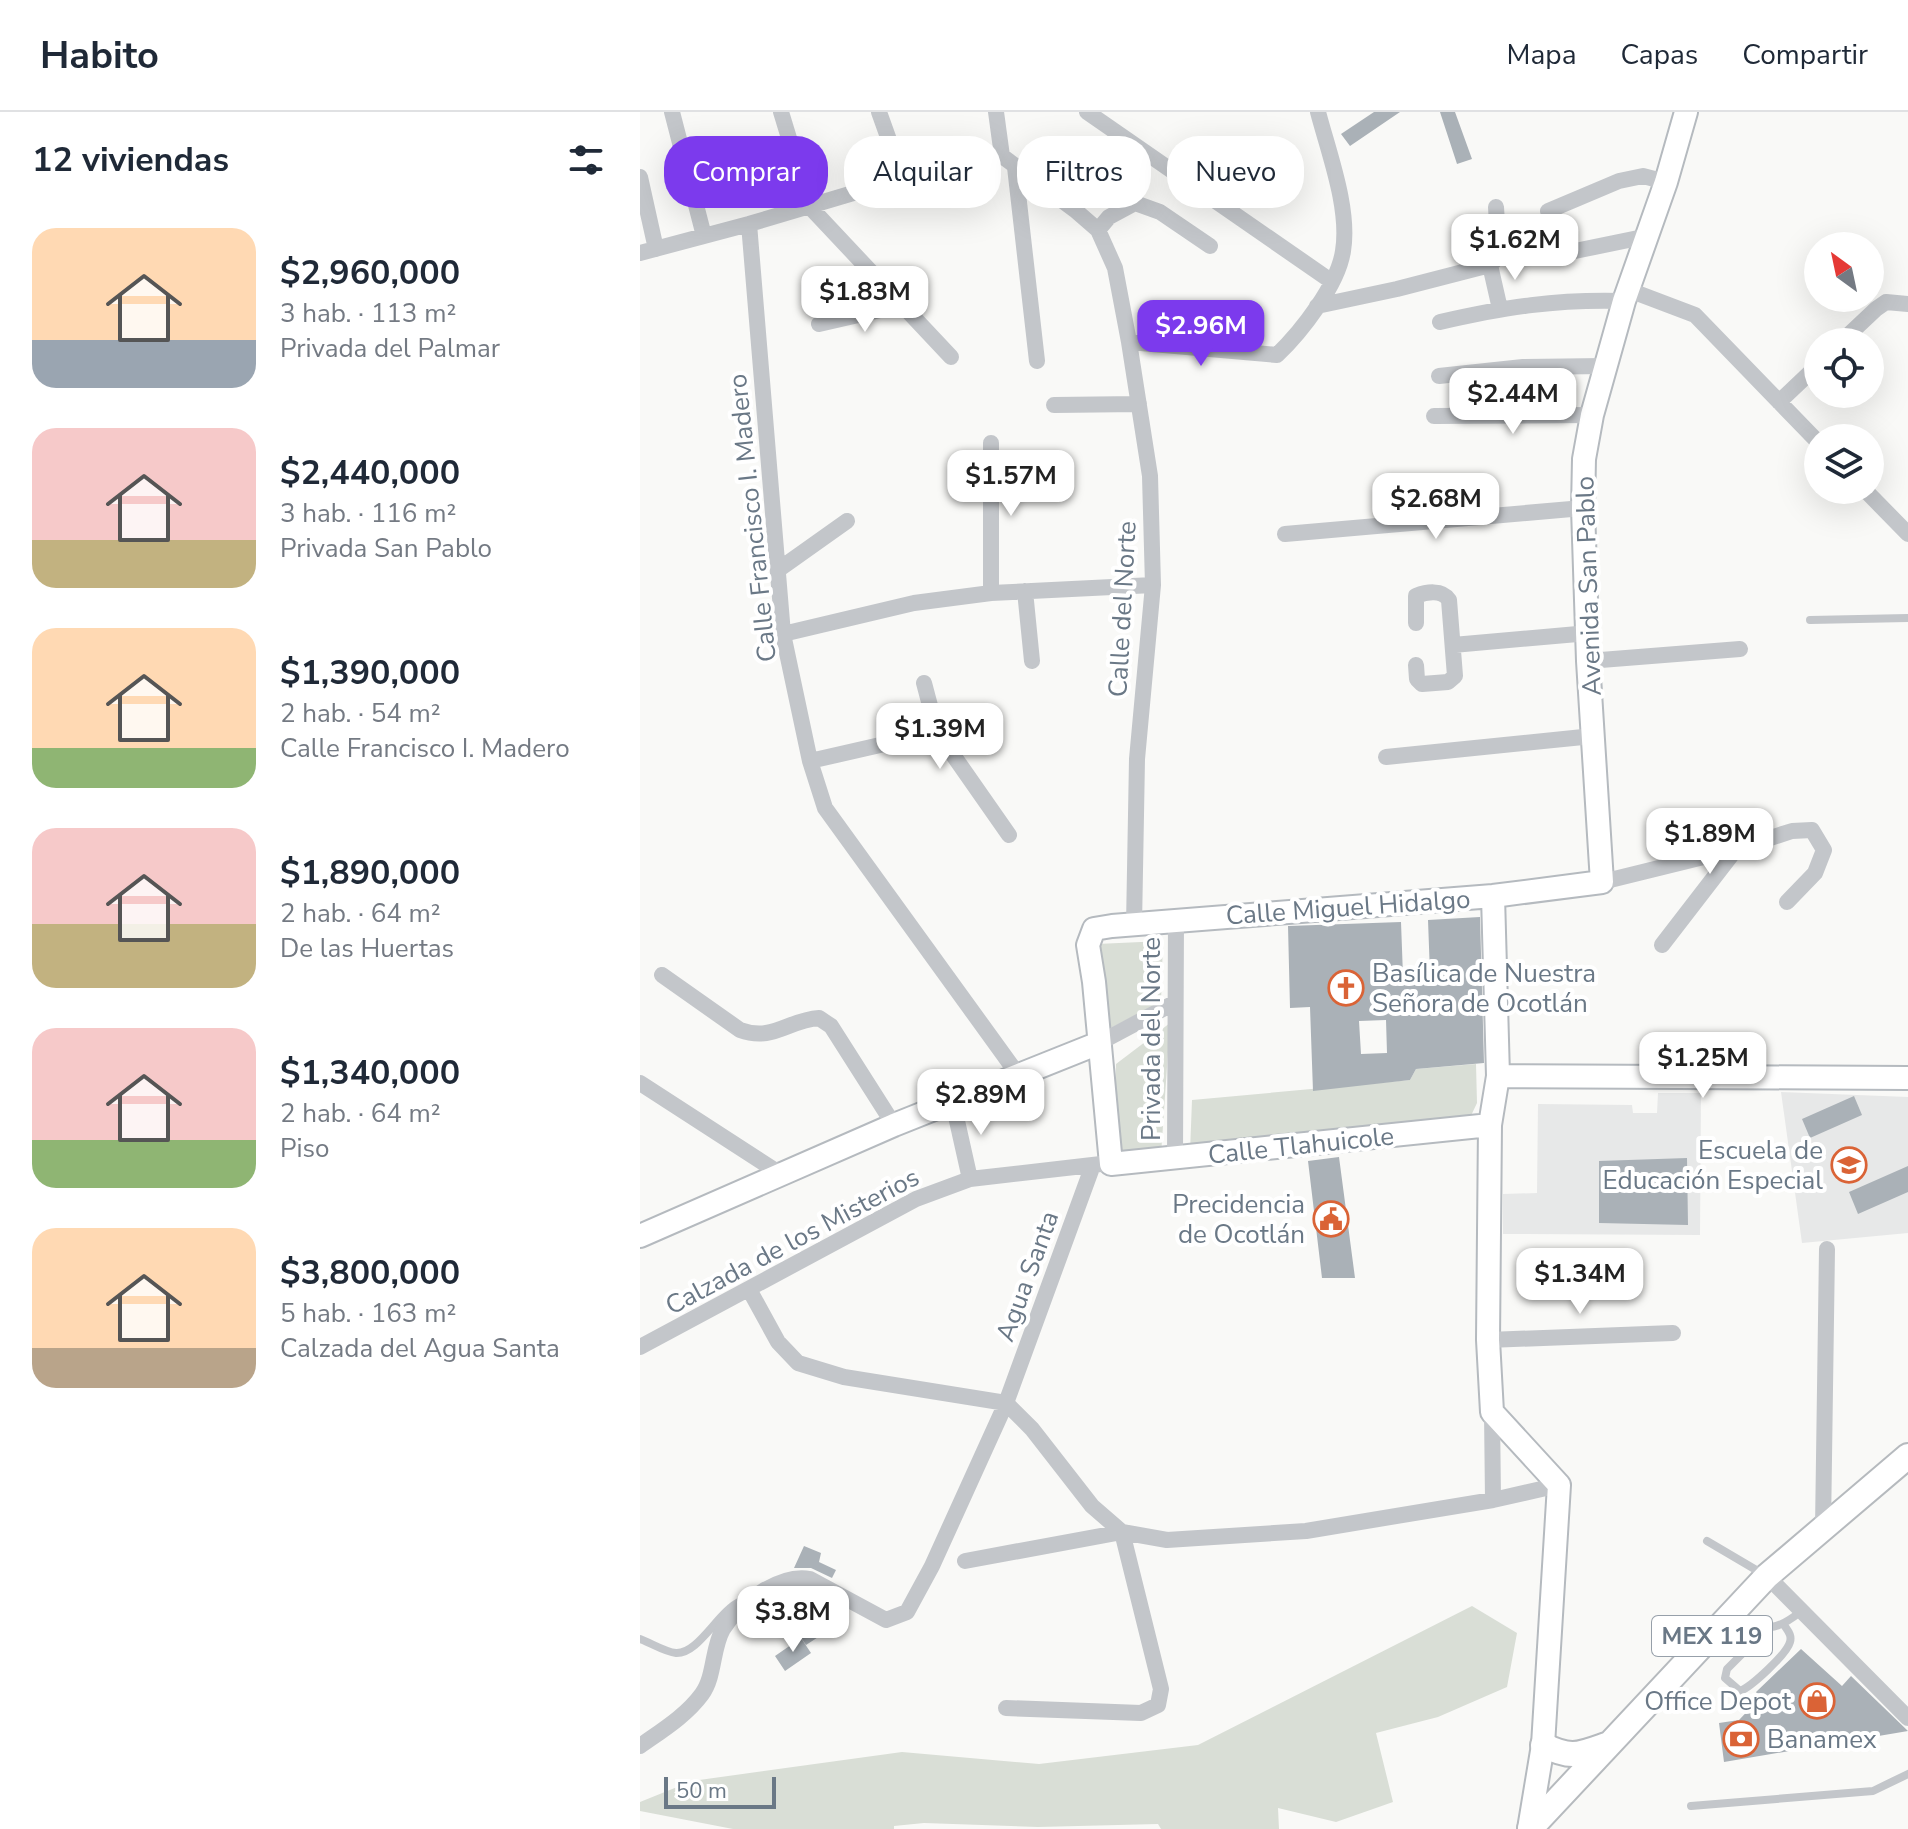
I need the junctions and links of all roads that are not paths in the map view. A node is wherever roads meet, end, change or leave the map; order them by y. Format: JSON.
{"nodes":[{"id":1,"x":672,"y":112,"type":"edge"},
{"id":2,"x":781,"y":112,"type":"edge"},
{"id":3,"x":879,"y":112,"type":"edge"},
{"id":4,"x":996,"y":112,"type":"edge"},
{"id":5,"x":1087,"y":112,"type":"edge"},
{"id":6,"x":1318,"y":112,"type":"edge"},
{"id":7,"x":1686,"y":112,"type":"edge"},
{"id":8,"x":788,"y":136,"type":"edge"},
{"id":9,"x":888,"y":136,"type":"edge"},
{"id":10,"x":1001,"y":161,"type":"edge"},
{"id":11,"x":1008,"y":162,"type":"junction"},
{"id":12,"x":640,"y":177,"type":"edge"},
{"id":13,"x":1666,"y":182,"type":"junction"},
{"id":14,"x":1496,"y":207,"type":"dead end"},
{"id":15,"x":806,"y":208,"type":"edge"},
{"id":16,"x":811,"y":208,"type":"edge"},
{"id":17,"x":1548,"y":211,"type":"dead end"},
{"id":18,"x":749,"y":224,"type":"junction"},
{"id":19,"x":1098,"y":230,"type":"junction"},
{"id":20,"x":704,"y":236,"type":"junction"},
{"id":21,"x":1648,"y":236,"type":"junction"},
{"id":22,"x":1210,"y":246,"type":"dead end"},
{"id":23,"x":648,"y":251,"type":"edge"},
{"id":24,"x":1570,"y":252,"type":"dead end"},
{"id":25,"x":1490,"y":265,"type":"junction"},
{"id":26,"x":1331,"y":281,"type":"junction"},
{"id":27,"x":1626,"y":296,"type":"junction"},
{"id":28,"x":1908,"y":304,"type":"edge"},
{"id":29,"x":902,"y":305,"type":"junction"},
{"id":30,"x":1317,"y":306,"type":"junction"},
{"id":31,"x":1500,"y":309,"type":"junction"},
{"id":32,"x":1440,"y":322,"type":"dead end"},
{"id":33,"x":819,"y":324,"type":"dead end"},
{"id":34,"x":1856,"y":328,"type":"edge"},
{"id":35,"x":1129,"y":342,"type":"junction"},
{"id":36,"x":951,"y":357,"type":"dead end"},
{"id":37,"x":1037,"y":361,"type":"dead end"},
{"id":38,"x":1605,"y":366,"type":"junction"},
{"id":39,"x":1439,"y":376,"type":"dead end"},
{"id":40,"x":1804,"y":378,"type":"edge"},
{"id":41,"x":1779,"y":402,"type":"junction"},
{"id":42,"x":1139,"y":404,"type":"junction"},
{"id":43,"x":1054,"y":405,"type":"dead end"},
{"id":44,"x":1592,"y":415,"type":"junction"},
{"id":45,"x":1434,"y":416,"type":"dead end"},
{"id":46,"x":1804,"y":428,"type":"edge"},
{"id":47,"x":991,"y":443,"type":"dead end"},
{"id":48,"x":1879,"y":504,"type":"edge"},
{"id":49,"x":1583,"y":508,"type":"junction"},
{"id":50,"x":847,"y":521,"type":"dead end"},
{"id":51,"x":1285,"y":534,"type":"dead end"},
{"id":52,"x":1908,"y":534,"type":"edge"},
{"id":53,"x":778,"y":570,"type":"junction"},
{"id":54,"x":1153,"y":585,"type":"junction"},
{"id":55,"x":1025,"y":591,"type":"junction"},
{"id":56,"x":991,"y":593,"type":"junction"},
{"id":57,"x":1908,"y":618,"type":"edge"},
{"id":58,"x":1810,"y":620,"type":"dead end"},
{"id":59,"x":1416,"y":623,"type":"dead end"},
{"id":60,"x":1589,"y":633,"type":"junction"},
{"id":61,"x":783,"y":634,"type":"junction"},
{"id":62,"x":1453,"y":645,"type":"junction"},
{"id":63,"x":1740,"y":649,"type":"dead end"},
{"id":64,"x":1032,"y":661,"type":"dead end"},
{"id":65,"x":1588,"y":661,"type":"junction"},
{"id":66,"x":1416,"y":665,"type":"dead end"},
{"id":67,"x":924,"y":683,"type":"dead end"},
{"id":68,"x":937,"y":732,"type":"junction"},
{"id":69,"x":1593,"y":736,"type":"junction"},
{"id":70,"x":1386,"y":757,"type":"dead end"},
{"id":71,"x":810,"y":761,"type":"junction"},
{"id":72,"x":1009,"y":835,"type":"dead end"},
{"id":73,"x":1736,"y":849,"type":"junction"},
{"id":74,"x":1602,"y":882,"type":"junction"},
{"id":75,"x":1493,"y":896,"type":"junction"},
{"id":76,"x":1787,"y":902,"type":"dead end"},
{"id":77,"x":1176,"y":920,"type":"junction"},
{"id":78,"x":1134,"y":926,"type":"junction"},
{"id":79,"x":1662,"y":945,"type":"dead end"},
{"id":80,"x":662,"y":975,"type":"dead end"},
{"id":81,"x":1174,"y":1003,"type":"junction"},
{"id":82,"x":1099,"y":1043,"type":"junction"},
{"id":83,"x":1907,"y":1074,"type":"edge"},
{"id":84,"x":1019,"y":1076,"type":"junction"},
{"id":85,"x":1498,"y":1076,"type":"junction"},
{"id":86,"x":640,"y":1083,"type":"edge"},
{"id":87,"x":953,"y":1103,"type":"junction"},
{"id":88,"x":894,"y":1125,"type":"junction"},
{"id":89,"x":1490,"y":1125,"type":"junction"},
{"id":90,"x":1175,"y":1158,"type":"junction"},
{"id":91,"x":1102,"y":1164,"type":"junction"},
{"id":92,"x":782,"y":1175,"type":"junction"},
{"id":93,"x":970,"y":1179,"type":"junction"},
{"id":94,"x":640,"y":1236,"type":"edge"},
{"id":95,"x":1827,"y":1249,"type":"dead end"},
{"id":96,"x":750,"y":1291,"type":"junction"},
{"id":97,"x":1673,"y":1333,"type":"dead end"},
{"id":98,"x":1488,"y":1340,"type":"junction"},
{"id":99,"x":640,"y":1347,"type":"edge"},
{"id":100,"x":1006,"y":1403,"type":"junction"},
{"id":101,"x":1492,"y":1412,"type":"junction"},
{"id":102,"x":1908,"y":1456,"type":"edge"},
{"id":103,"x":1559,"y":1485,"type":"junction"},
{"id":104,"x":1493,"y":1500,"type":"junction"},
{"id":105,"x":1823,"y":1528,"type":"junction"},
{"id":106,"x":1122,"y":1532,"type":"junction"},
{"id":107,"x":1707,"y":1541,"type":"dead end"},
{"id":108,"x":965,"y":1561,"type":"dead end"},
{"id":109,"x":1767,"y":1576,"type":"junction"},
{"id":110,"x":749,"y":1600,"type":"junction"},
{"id":111,"x":1800,"y":1612,"type":"junction"},
{"id":112,"x":1730,"y":1617,"type":"junction"},
{"id":113,"x":1784,"y":1625,"type":"junction"},
{"id":114,"x":1769,"y":1627,"type":"junction"},
{"id":115,"x":640,"y":1639,"type":"edge"},
{"id":116,"x":1006,"y":1708,"type":"dead end"},
{"id":117,"x":1908,"y":1718,"type":"edge"},
{"id":118,"x":1608,"y":1744,"type":"junction"},
{"id":119,"x":1543,"y":1745,"type":"junction"},
{"id":120,"x":640,"y":1746,"type":"edge"},
{"id":121,"x":1908,"y":1774,"type":"edge"},
{"id":122,"x":1691,"y":1806,"type":"dead end"},
{"id":123,"x":1529,"y":1829,"type":"edge"}],
"edges":[{"from":1,"to":20,"type":"street"},
{"from":2,"to":8,"type":"street"},
{"from":3,"to":9,"type":"street"},
{"from":4,"to":11,"type":"street"},
{"from":5,"to":26,"type":"street"},
{"from":6,"to":26,"type":"street"},
{"from":7,"to":13,"type":"street","name":"Avenida San Pablo"},
{"from":10,"to":11,"type":"street"},
{"from":11,"to":19,"type":"street","name":"Calle del Norte"},
{"from":11,"to":37,"type":"street"},
{"from":12,"to":23,"type":"street"},
{"from":13,"to":17,"type":"street"},
{"from":13,"to":21,"type":"street","name":"Avenida San Pablo"},
{"from":14,"to":25,"type":"street"},
{"from":15,"to":18,"type":"street"},
{"from":16,"to":29,"type":"street"},
{"from":18,"to":20,"type":"street"},
{"from":18,"to":53,"type":"street","name":"Calle Francisco I. Madero"},
{"from":19,"to":22,"type":"street"},
{"from":19,"to":35,"type":"street","name":"Calle del Norte"},
{"from":20,"to":23,"type":"street"},
{"from":21,"to":24,"type":"street"},
{"from":21,"to":27,"type":"street","name":"Avenida San Pablo"},
{"from":25,"to":30,"type":"street"},
{"from":25,"to":31,"type":"street"},
{"from":26,"to":30,"type":"street"},
{"from":27,"to":31,"type":"street"},
{"from":27,"to":38,"type":"street","name":"Avenida San Pablo"},
{"from":27,"to":41,"type":"street"},
{"from":28,"to":34,"type":"street"},
{"from":29,"to":33,"type":"street"},
{"from":29,"to":36,"type":"street"},
{"from":30,"to":35,"type":"street"},
{"from":31,"to":32,"type":"street"},
{"from":35,"to":42,"type":"street","name":"Calle del Norte"},
{"from":38,"to":39,"type":"street"},
{"from":38,"to":44,"type":"street","name":"Avenida San Pablo"},
{"from":40,"to":41,"type":"street"},
{"from":41,"to":46,"type":"street"},
{"from":42,"to":43,"type":"street"},
{"from":42,"to":54,"type":"street","name":"Calle del Norte"},
{"from":44,"to":45,"type":"street"},
{"from":44,"to":49,"type":"street","name":"Avenida San Pablo"},
{"from":47,"to":56,"type":"street"},
{"from":48,"to":52,"type":"street"},
{"from":49,"to":51,"type":"street"},
{"from":49,"to":60,"type":"street","name":"Avenida San Pablo"},
{"from":50,"to":53,"type":"street"},
{"from":53,"to":61,"type":"street","name":"Calle Francisco I. Madero"},
{"from":54,"to":55,"type":"street"},
{"from":54,"to":78,"type":"street","name":"Calle del Norte"},
{"from":55,"to":56,"type":"street"},
{"from":55,"to":64,"type":"street"},
{"from":56,"to":61,"type":"street"},
{"from":57,"to":58,"type":"lane"},
{"from":59,"to":62,"type":"street"},
{"from":60,"to":62,"type":"street"},
{"from":60,"to":65,"type":"street","name":"Avenida San Pablo"},
{"from":61,"to":71,"type":"street","name":"Calle Francisco I. Madero"},
{"from":62,"to":66,"type":"street"},
{"from":63,"to":65,"type":"street"},
{"from":65,"to":69,"type":"street","name":"Avenida San Pablo"},
{"from":67,"to":68,"type":"street"},
{"from":68,"to":71,"type":"street"},
{"from":68,"to":72,"type":"street"},
{"from":69,"to":70,"type":"street"},
{"from":69,"to":74,"type":"street","name":"Avenida San Pablo"},
{"from":71,"to":84,"type":"street","name":"Calle Francisco I. Madero"},
{"from":73,"to":74,"type":"street"},
{"from":73,"to":76,"type":"street"},
{"from":73,"to":79,"type":"street"},
{"from":74,"to":75,"type":"street","name":"Calle Miguel Hidalgo"},
{"from":75,"to":77,"type":"street","name":"Calle Miguel Hidalgo"},
{"from":75,"to":85,"type":"street"},
{"from":77,"to":78,"type":"street","name":"Calle Miguel Hidalgo"},
{"from":77,"to":81,"type":"street","name":"Privada del Norte"},
{"from":78,"to":82,"type":"street","name":"Calle Miguel Hidalgo"},
{"from":80,"to":88,"type":"street"},
{"from":81,"to":82,"type":"street"},
{"from":81,"to":90,"type":"street","name":"Privada del Norte"},
{"from":82,"to":84,"type":"street"},
{"from":82,"to":91,"type":"street"},
{"from":83,"to":85,"type":"street"},
{"from":84,"to":87,"type":"street"},
{"from":85,"to":89,"type":"street"},
{"from":86,"to":92,"type":"street"},
{"from":87,"to":88,"type":"street"},
{"from":87,"to":93,"type":"street"},
{"from":88,"to":92,"type":"street"},
{"from":89,"to":90,"type":"street","name":"Calle Tlahuicole"},
{"from":89,"to":98,"type":"street"},
{"from":90,"to":91,"type":"street","name":"Calle Tlahuicole"},
{"from":91,"to":93,"type":"street","name":"Calzada de los Misterios"},
{"from":91,"to":100,"type":"street","name":"Agua Santa"},
{"from":92,"to":94,"type":"street"},
{"from":93,"to":96,"type":"street","name":"Calzada de los Misterios"},
{"from":95,"to":105,"type":"street"},
{"from":96,"to":99,"type":"street","name":"Calzada de los Misterios"},
{"from":96,"to":100,"type":"street"},
{"from":97,"to":98,"type":"street"},
{"from":98,"to":101,"type":"street"},
{"from":100,"to":106,"type":"street"},
{"from":100,"to":110,"type":"street","name":"Agua Santa"},
{"from":101,"to":103,"type":"street"},
{"from":101,"to":104,"type":"street"},
{"from":102,"to":105,"type":"main road","number":"MEX 119"},
{"from":103,"to":104,"type":"street"},
{"from":103,"to":119,"type":"street"},
{"from":104,"to":106,"type":"street"},
{"from":105,"to":109,"type":"main road","number":"MEX 119"},
{"from":106,"to":108,"type":"street"},
{"from":106,"to":116,"type":"street"},
{"from":107,"to":109,"type":"lane"},
{"from":109,"to":111,"type":"street"},
{"from":109,"to":112,"type":"main road","number":"MEX 119"},
{"from":110,"to":115,"type":"lane"},
{"from":110,"to":120,"type":"street","name":"Agua Santa"},
{"from":111,"to":113,"type":"lane"},
{"from":111,"to":117,"type":"street"},
{"from":112,"to":114,"type":"lane"},
{"from":112,"to":118,"type":"main road","number":"MEX 119"},
{"from":113,"to":114,"type":"lane"},
{"from":113,"to":114,"type":"lane"},
{"from":118,"to":119,"type":"main road"},
{"from":118,"to":123,"type":"main road","number":"MEX 119"},
{"from":119,"to":123,"type":"street"},
{"from":121,"to":122,"type":"lane"}]}
